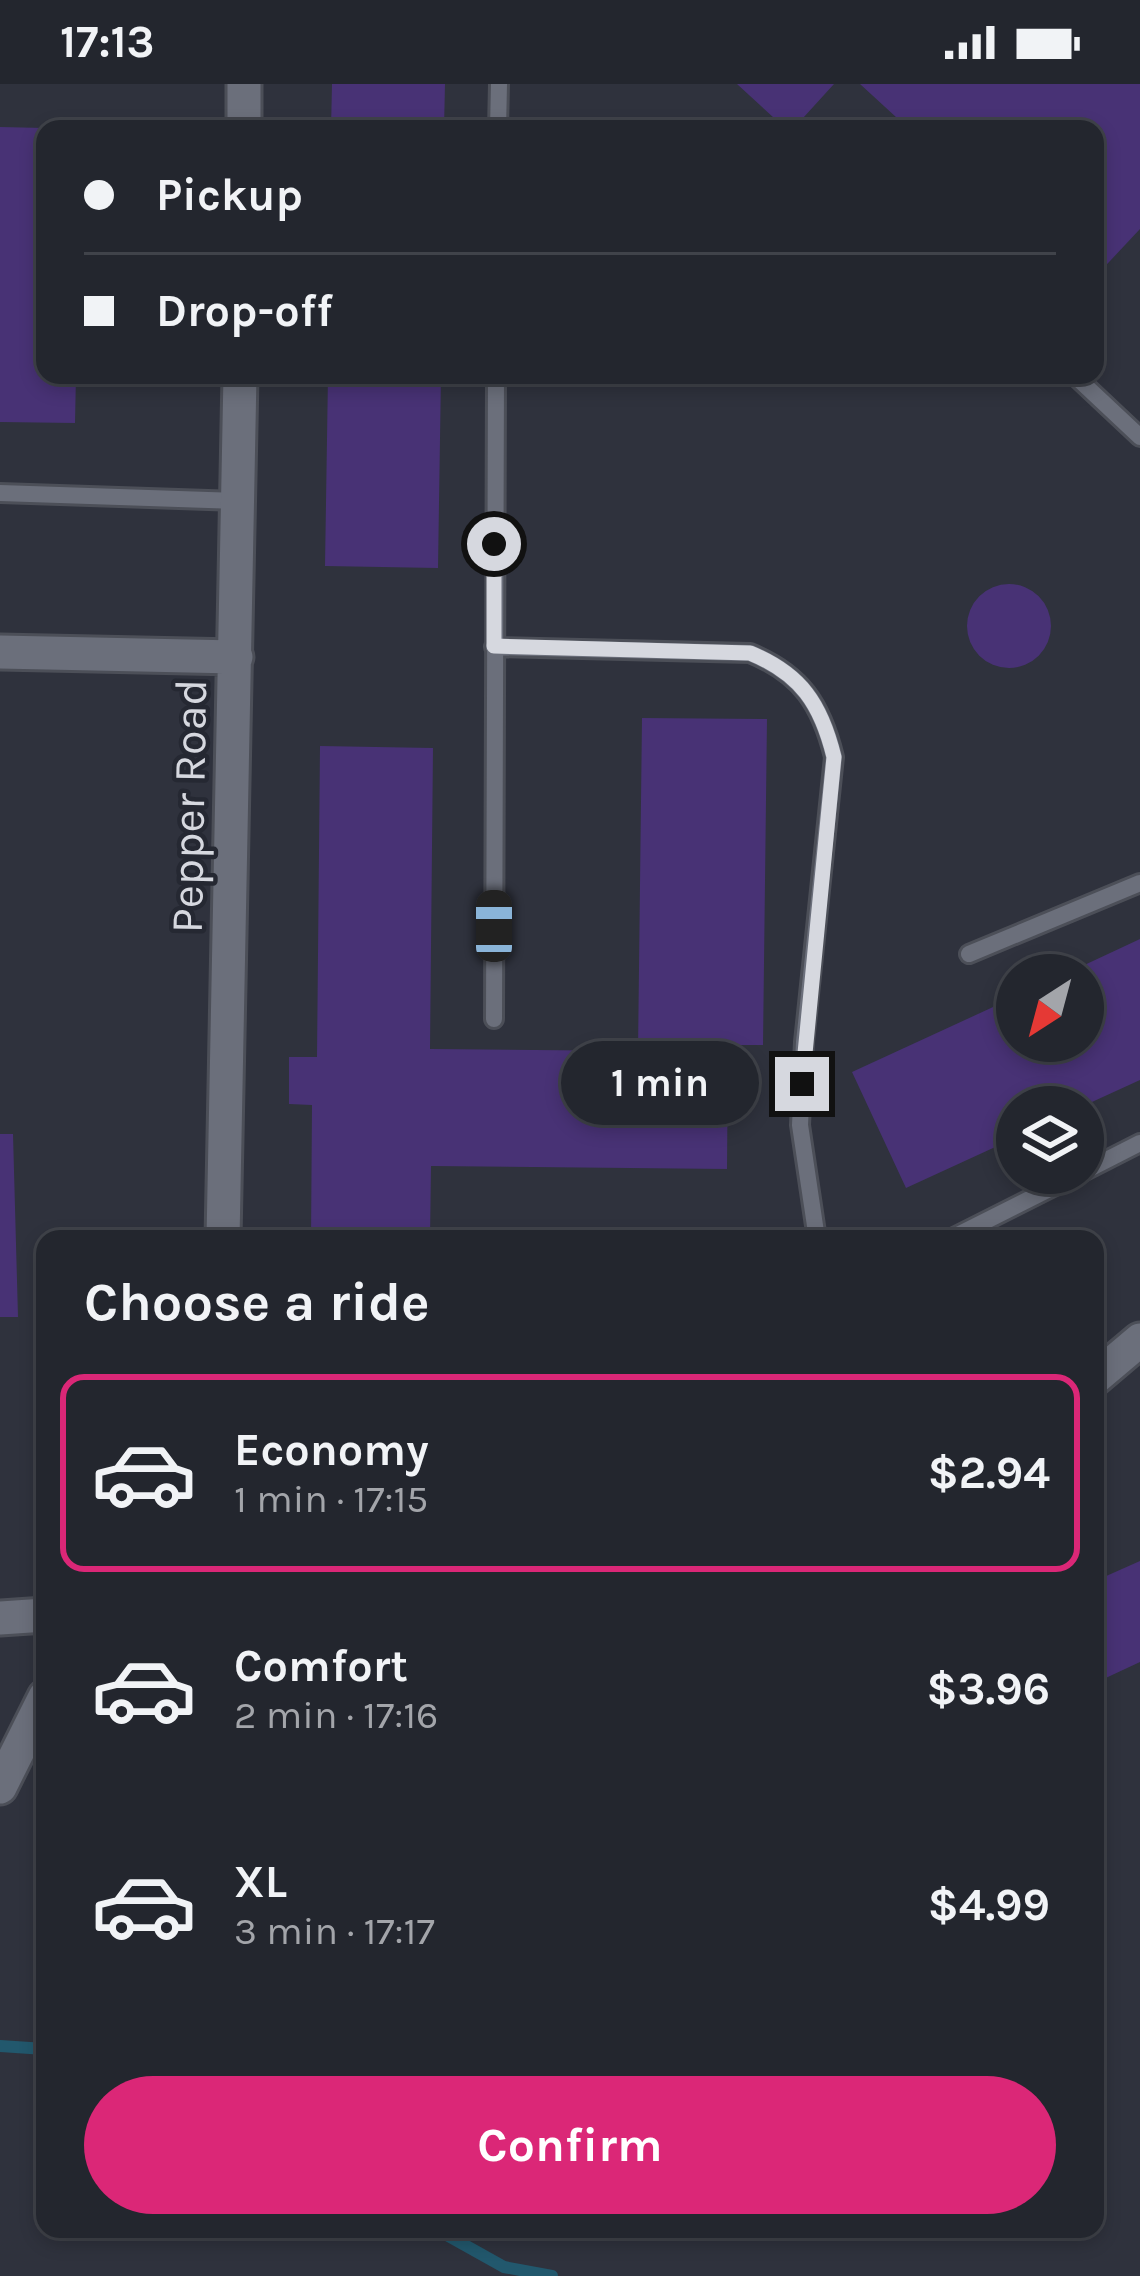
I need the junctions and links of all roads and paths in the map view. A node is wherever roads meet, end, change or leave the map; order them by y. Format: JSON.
{"nodes":[{"id":1,"x":244,"y":84,"type":"edge"},
{"id":2,"x":499,"y":84,"type":"edge"},
{"id":3,"x":244,"y":120,"type":"edge"},
{"id":4,"x":498,"y":120,"type":"edge"},
{"id":5,"x":240,"y":384,"type":"edge"},
{"id":6,"x":496,"y":384,"type":"edge"},
{"id":7,"x":1084,"y":384,"type":"edge"},
{"id":8,"x":1140,"y":437,"type":"edge"},
{"id":9,"x":0,"y":493,"type":"edge"},
{"id":10,"x":238,"y":501,"type":"junction"},
{"id":11,"x":494,"y":646,"type":"junction"},
{"id":12,"x":0,"y":652,"type":"edge"},
{"id":13,"x":236,"y":657,"type":"junction"},
{"id":14,"x":1140,"y":883,"type":"edge"},
{"id":15,"x":969,"y":954,"type":"dead end"},
{"id":16,"x":494,"y":1019,"type":"dead end"},
{"id":17,"x":1140,"y":1143,"type":"edge"},
{"id":18,"x":1104,"y":1161,"type":"edge"},
{"id":19,"x":1039,"y":1194,"type":"edge"},
{"id":20,"x":223,"y":1230,"type":"edge"},
{"id":21,"x":816,"y":1230,"type":"edge"},
{"id":22,"x":968,"y":1230,"type":"edge"},
{"id":23,"x":1140,"y":1340,"type":"edge"},
{"id":24,"x":1104,"y":1370,"type":"edge"},
{"id":25,"x":36,"y":1616,"type":"edge"},
{"id":26,"x":0,"y":1618,"type":"edge"},
{"id":27,"x":36,"y":1715,"type":"edge"},
{"id":28,"x":0,"y":1787,"type":"edge"}],
"edges":[{"from":1,"to":3,"type":"street"},
{"from":2,"to":4,"type":"lane"},
{"from":5,"to":10,"type":"street","name":"Pepper Road"},
{"from":6,"to":11,"type":"lane"},
{"from":7,"to":8,"type":"lane"},
{"from":9,"to":10,"type":"lane"},
{"from":10,"to":13,"type":"street","name":"Pepper Road"},
{"from":11,"to":16,"type":"lane"},
{"from":11,"to":21,"type":"lane"},
{"from":12,"to":13,"type":"street"},
{"from":13,"to":20,"type":"street","name":"Pepper Road"},
{"from":14,"to":15,"type":"lane"},
{"from":17,"to":18,"type":"lane"},
{"from":19,"to":22,"type":"lane"},
{"from":23,"to":24,"type":"street"},
{"from":25,"to":26,"type":"street"},
{"from":27,"to":28,"type":"street"}]}
